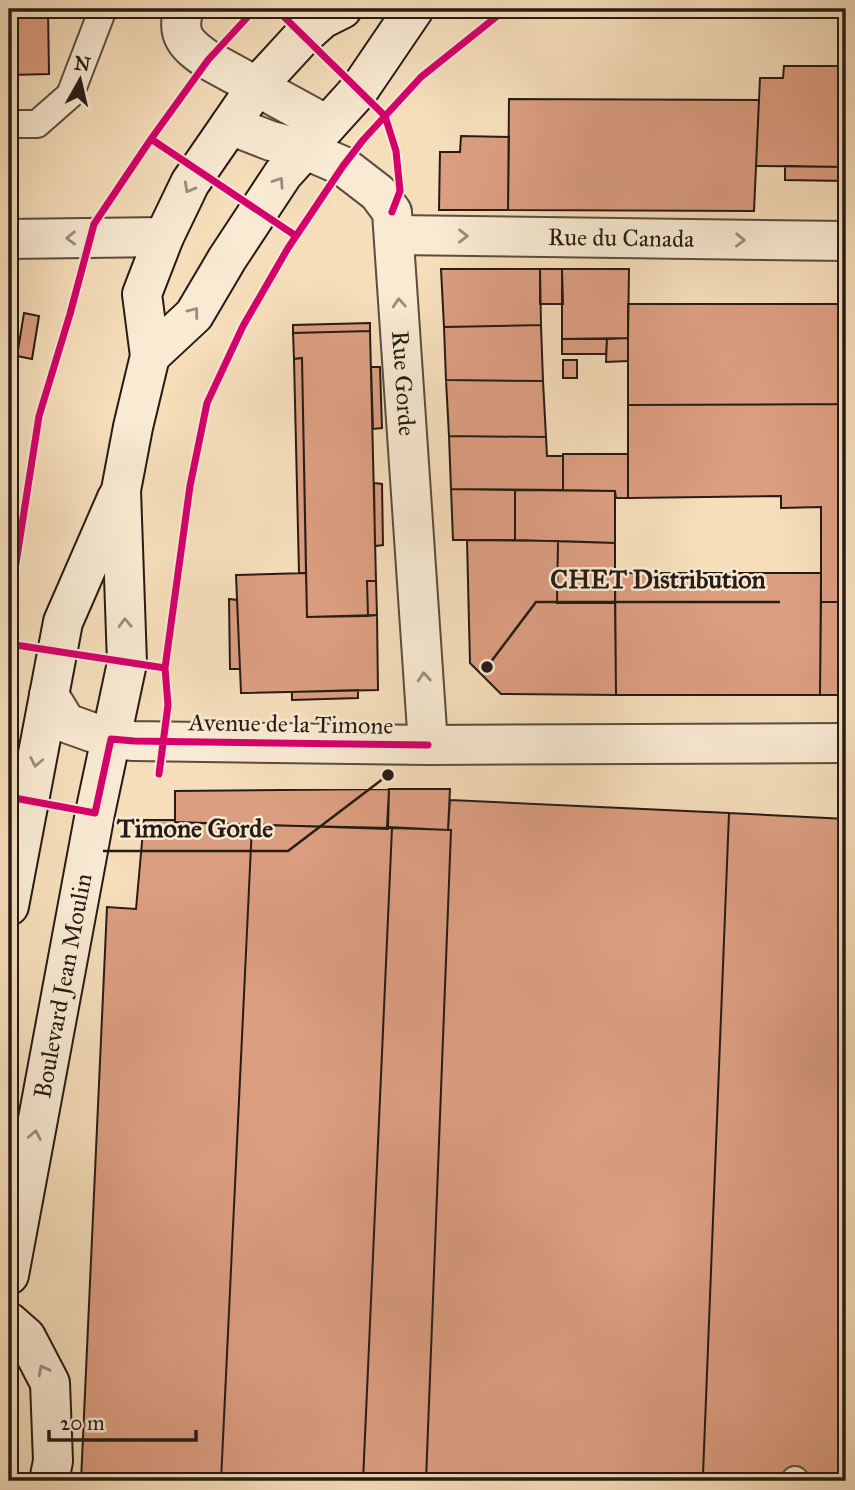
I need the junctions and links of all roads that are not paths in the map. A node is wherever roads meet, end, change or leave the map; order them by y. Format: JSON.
{"nodes":[{"id":1,"x":103,"y":9,"type":"edge"},
{"id":2,"x":184,"y":9,"type":"edge"},
{"id":3,"x":342,"y":9,"type":"edge"},
{"id":4,"x":414,"y":9,"type":"edge"},
{"id":5,"x":256,"y":87,"type":"junction"},
{"id":6,"x":9,"y":124,"type":"edge"},
{"id":7,"x":230,"y":125,"type":"junction"},
{"id":8,"x":316,"y":137,"type":"junction"},
{"id":9,"x":395,"y":235,"type":"junction"},
{"id":10,"x":164,"y":237,"type":"junction"},
{"id":11,"x":9,"y":239,"type":"edge"},
{"id":12,"x":846,"y":241,"type":"edge"},
{"id":13,"x":150,"y":356,"type":"junction"},
{"id":14,"x":121,"y":490,"type":"junction"},
{"id":15,"x":49,"y":695,"type":"junction"},
{"id":16,"x":111,"y":739,"type":"junction"},
{"id":17,"x":846,"y":743,"type":"edge"},
{"id":18,"x":428,"y":745,"type":"junction"},
{"id":19,"x":9,"y":906,"type":"edge"},
{"id":20,"x":9,"y":1275,"type":"edge"},
{"id":21,"x":9,"y":1322,"type":"edge"},
{"id":22,"x":49,"y":1481,"type":"edge"}],
"edges":[{"from":1,"to":6,"type":"lane"},
{"from":2,"to":5,"type":"main road"},
{"from":3,"to":5,"type":"main road","name":"Boulevard Jean Moulin"},
{"from":4,"to":8,"type":"main road"},
{"from":5,"to":7,"type":"main road","name":"Boulevard Jean Moulin"},
{"from":5,"to":8,"type":"main road"},
{"from":7,"to":8,"type":"main road","name":"Rue Gorde"},
{"from":7,"to":10,"type":"main road","name":"Boulevard Jean Moulin","one_way":true},
{"from":8,"to":9,"type":"main road","name":"Rue Gorde"},
{"from":13,"to":8,"type":"main road","one_way":true},
{"from":9,"to":12,"type":"main road","name":"Rue du Canada","one_way":true},
{"from":18,"to":9,"type":"main road","name":"Rue Gorde","one_way":true},
{"from":10,"to":11,"type":"main road","one_way":true},
{"from":10,"to":13,"type":"main road","name":"Boulevard Jean Moulin"},
{"from":13,"to":14,"type":"main road","name":"Boulevard Jean Moulin"},
{"from":14,"to":15,"type":"main road","name":"Boulevard Jean Moulin"},
{"from":16,"to":14,"type":"main road","name":"Boulevard Jean Moulin","one_way":true},
{"from":15,"to":16,"type":"main road","name":"Avenue de la Timone"},
{"from":15,"to":19,"type":"main road","name":"Boulevard Jean Moulin","one_way":true},
{"from":16,"to":18,"type":"main road","name":"Avenue de la Timone"},
{"from":20,"to":16,"type":"main road","name":"Boulevard Jean Moulin","one_way":true},
{"from":17,"to":18,"type":"main road","name":"Avenue de la Timone"},
{"from":22,"to":21,"type":"main road","one_way":true}]}
